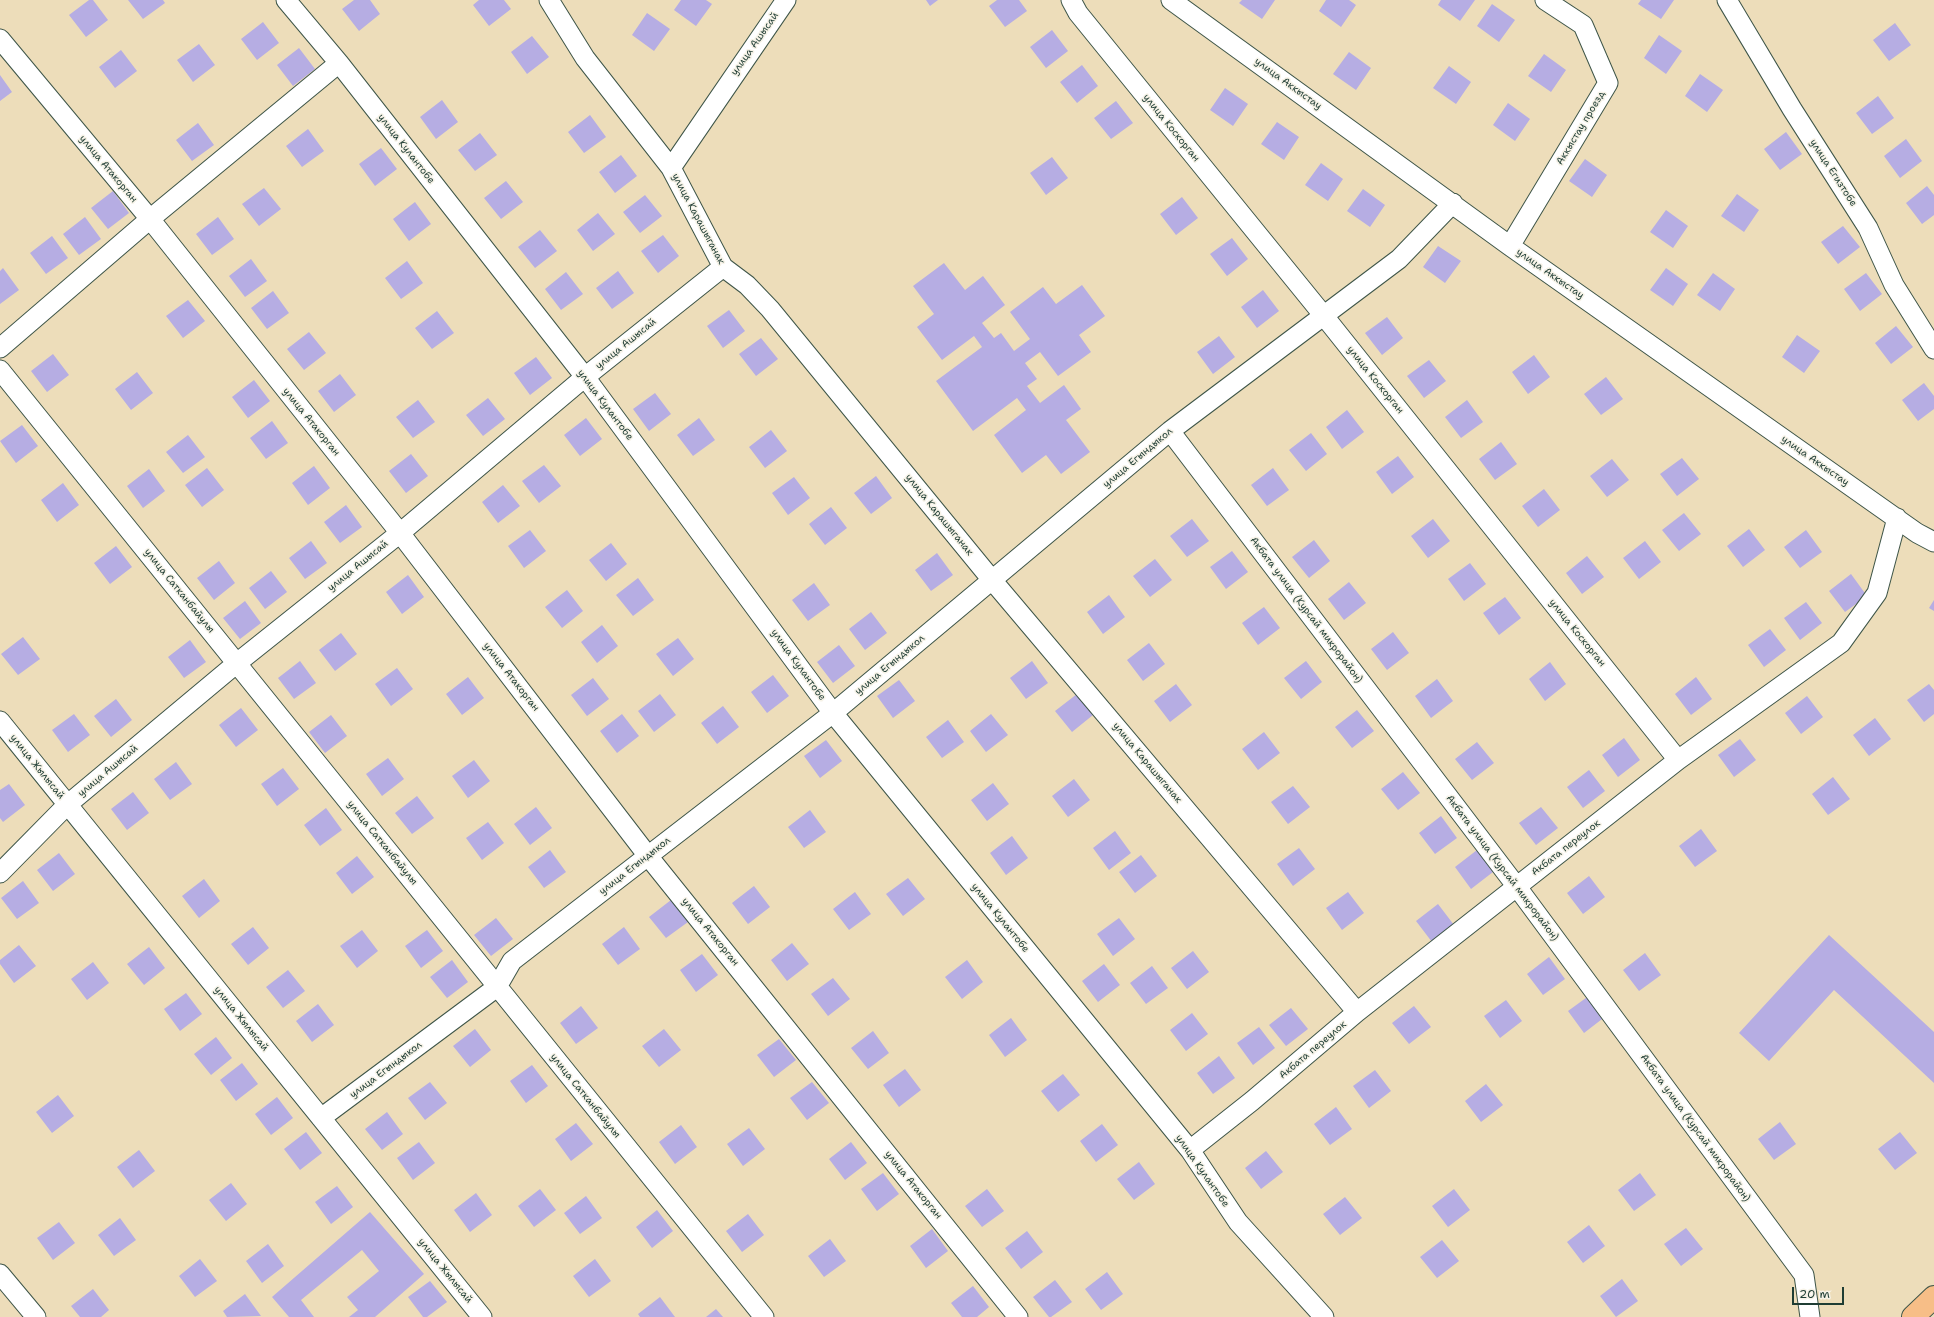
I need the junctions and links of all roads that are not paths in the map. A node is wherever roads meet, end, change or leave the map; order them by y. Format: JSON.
{"nodes":[{"id":1,"x":286,"y":0,"type":"edge"},
{"id":2,"x":548,"y":0,"type":"edge"},
{"id":3,"x":786,"y":0,"type":"edge"},
{"id":4,"x":1071,"y":0,"type":"edge"},
{"id":5,"x":1171,"y":0,"type":"edge"},
{"id":6,"x":1545,"y":0,"type":"edge"},
{"id":7,"x":1727,"y":0,"type":"edge"},
{"id":8,"x":0,"y":39,"type":"edge"},
{"id":9,"x":339,"y":63,"type":"junction"},
{"id":10,"x":671,"y":168,"type":"junction"},
{"id":11,"x":1453,"y":203,"type":"junction"},
{"id":12,"x":150,"y":219,"type":"junction"},
{"id":13,"x":1510,"y":246,"type":"junction"},
{"id":14,"x":723,"y":267,"type":"junction"},
{"id":15,"x":1324,"y":316,"type":"junction"},
{"id":16,"x":0,"y":348,"type":"edge"},
{"id":17,"x":1934,"y":349,"type":"edge"},
{"id":18,"x":0,"y":370,"type":"edge"},
{"id":19,"x":585,"y":377,"type":"junction"},
{"id":20,"x":1170,"y":431,"type":"junction"},
{"id":21,"x":1897,"y":518,"type":"junction"},
{"id":22,"x":400,"y":532,"type":"junction"},
{"id":23,"x":1934,"y":542,"type":"edge"},
{"id":24,"x":992,"y":580,"type":"junction"},
{"id":25,"x":237,"y":663,"type":"junction"},
{"id":26,"x":833,"y":713,"type":"junction"},
{"id":27,"x":0,"y":721,"type":"edge"},
{"id":28,"x":1678,"y":760,"type":"junction"},
{"id":29,"x":67,"y":805,"type":"junction"},
{"id":30,"x":648,"y":856,"type":"junction"},
{"id":31,"x":0,"y":873,"type":"edge"},
{"id":32,"x":1517,"y":887,"type":"junction"},
{"id":33,"x":497,"y":987,"type":"junction"},
{"id":34,"x":1357,"y":1012,"type":"junction"},
{"id":35,"x":321,"y":1118,"type":"junction"},
{"id":36,"x":1190,"y":1150,"type":"junction"},
{"id":37,"x":0,"y":1274,"type":"edge"},
{"id":38,"x":1934,"y":1297,"type":"edge"},
{"id":39,"x":36,"y":1317,"type":"edge"},
{"id":40,"x":482,"y":1317,"type":"edge"},
{"id":41,"x":764,"y":1317,"type":"edge"},
{"id":42,"x":1018,"y":1317,"type":"edge"},
{"id":43,"x":1324,"y":1317,"type":"edge"},
{"id":44,"x":1810,"y":1317,"type":"edge"},
{"id":45,"x":1912,"y":1317,"type":"edge"}],
"edges":[{"from":1,"to":9,"type":"street","name":"улица Кулантобе"},
{"from":2,"to":10,"type":"street","name":"улица Карашыганак"},
{"from":3,"to":10,"type":"street","name":"улица Ашысай"},
{"from":4,"to":15,"type":"street","name":"улица Коскорган"},
{"from":5,"to":11,"type":"street","name":"улица Аккыстау"},
{"from":6,"to":13,"type":"street","name":"Аккыстау проезд"},
{"from":7,"to":17,"type":"street","name":"улица Егизтобе"},
{"from":8,"to":12,"type":"street","name":"улица Атакорган"},
{"from":9,"to":12,"type":"street"},
{"from":9,"to":19,"type":"street","name":"улица Кулантобе"},
{"from":10,"to":14,"type":"street","name":"улица Карашыганак"},
{"from":11,"to":13,"type":"street","name":"улица Аккыстау"},
{"from":11,"to":15,"type":"street","name":"улица Егындыкол"},
{"from":12,"to":16,"type":"street"},
{"from":12,"to":22,"type":"street","name":"улица Атакорган"},
{"from":13,"to":21,"type":"street","name":"улица Аккыстау"},
{"from":14,"to":19,"type":"street","name":"улица Ашысай"},
{"from":14,"to":24,"type":"street","name":"улица Карашыганак"},
{"from":15,"to":20,"type":"street","name":"улица Егындыкол"},
{"from":15,"to":28,"type":"street","name":"улица Коскорган"},
{"from":18,"to":25,"type":"street","name":"улица Сатканбайулы"},
{"from":19,"to":22,"type":"street","name":"улица Ашысай"},
{"from":19,"to":26,"type":"street","name":"улица Кулантобе"},
{"from":20,"to":24,"type":"street","name":"улица Егындыкол"},
{"from":20,"to":32,"type":"street","name":"Акбата улица (Курсай микрорайон)"},
{"from":21,"to":23,"type":"street","name":"улица Аккыстау"},
{"from":21,"to":28,"type":"street","name":"Акбата переулок"},
{"from":22,"to":25,"type":"street","name":"улица Ашысай"},
{"from":22,"to":30,"type":"street","name":"улица Атакорган"},
{"from":24,"to":26,"type":"street","name":"улица Егындыкол"},
{"from":24,"to":34,"type":"street","name":"улица Карашыганак"},
{"from":25,"to":29,"type":"street","name":"улица Ашысай"},
{"from":25,"to":33,"type":"street","name":"улица Сатканбайулы"},
{"from":26,"to":30,"type":"street","name":"улица Егындыкол"},
{"from":26,"to":36,"type":"street","name":"улица Кулантобе"},
{"from":27,"to":29,"type":"street","name":"улица Жылысай"},
{"from":28,"to":32,"type":"street","name":"Акбата переулок"},
{"from":29,"to":31,"type":"street","name":"улица Ашысай"},
{"from":29,"to":35,"type":"street","name":"улица Жылысай"},
{"from":30,"to":33,"type":"street","name":"улица Егындыкол"},
{"from":30,"to":42,"type":"street","name":"улица Атакорган"},
{"from":32,"to":34,"type":"street","name":"Акбата переулок"},
{"from":32,"to":44,"type":"street","name":"Акбата улица (Курсай микрорайон)"},
{"from":33,"to":35,"type":"street","name":"улица Егындыкол"},
{"from":33,"to":41,"type":"street","name":"улица Сатканбайулы"},
{"from":34,"to":36,"type":"street","name":"Акбата переулок"},
{"from":35,"to":40,"type":"street","name":"улица Жылысай"},
{"from":36,"to":43,"type":"street","name":"улица Кулантобе"},
{"from":37,"to":39,"type":"street"},
{"from":38,"to":45,"type":"highway"}]}
